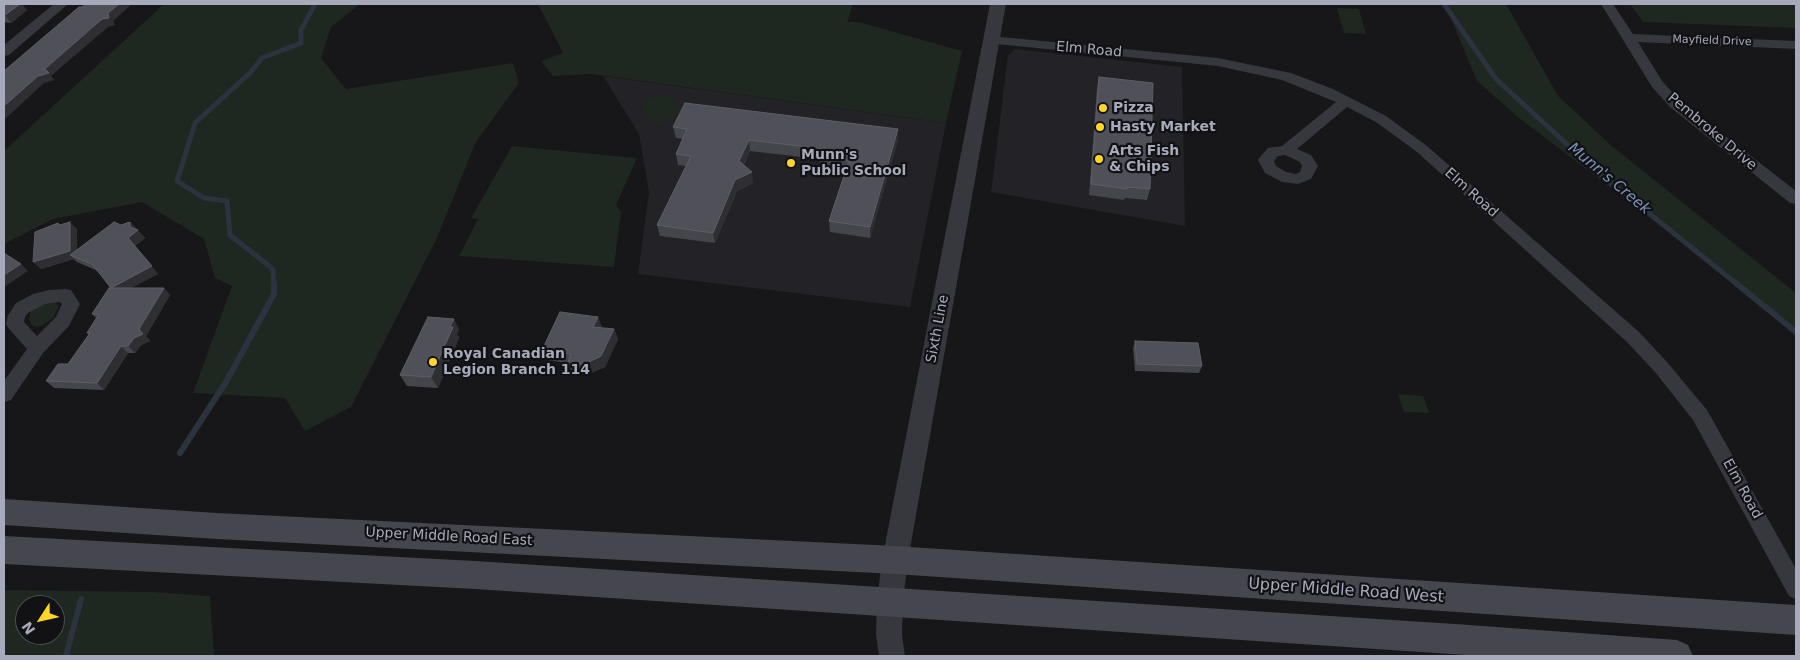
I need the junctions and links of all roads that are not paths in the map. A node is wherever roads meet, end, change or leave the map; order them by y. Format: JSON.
{"nodes":[{"id":1,"x":62,"y":4,"type":"edge"},
{"id":2,"x":998,"y":4,"type":"edge"},
{"id":3,"x":1607,"y":4,"type":"edge"},
{"id":4,"x":1628,"y":38,"type":"junction"},
{"id":5,"x":991,"y":40,"type":"junction"},
{"id":6,"x":1796,"y":45,"type":"edge"},
{"id":7,"x":4,"y":52,"type":"edge"},
{"id":8,"x":1346,"y":101,"type":"junction"},
{"id":9,"x":1286,"y":150,"type":"dead end"},
{"id":10,"x":1772,"y":181,"type":"junction"},
{"id":11,"x":1796,"y":182,"type":"edge"},
{"id":12,"x":1796,"y":199,"type":"edge"},
{"id":13,"x":37,"y":348,"type":"dead end"},
{"id":14,"x":4,"y":395,"type":"edge"},
{"id":15,"x":4,"y":512,"type":"edge"},
{"id":16,"x":4,"y":550,"type":"edge"},
{"id":17,"x":895,"y":560,"type":"junction"},
{"id":18,"x":1796,"y":589,"type":"edge"},
{"id":19,"x":890,"y":601,"type":"junction"},
{"id":20,"x":1796,"y":620,"type":"edge"},
{"id":21,"x":892,"y":656,"type":"edge"},
{"id":22,"x":1677,"y":656,"type":"edge"}],
"edges":[{"from":1,"to":7,"type":"street"},
{"from":2,"to":5,"type":"street","name":"Sixth Line"},
{"from":3,"to":4,"type":"street","name":"Pembroke Drive"},
{"from":4,"to":6,"type":"street","name":"Mayfield Drive"},
{"from":4,"to":10,"type":"street","name":"Pembroke Drive"},
{"from":5,"to":8,"type":"street","name":"Elm Road"},
{"from":5,"to":17,"type":"street","name":"Sixth Line"},
{"from":8,"to":9,"type":"street"},
{"from":8,"to":18,"type":"street","name":"Elm Road"},
{"from":10,"to":11,"type":"street"},
{"from":10,"to":12,"type":"street","name":"Pembroke Drive"},
{"from":13,"to":14,"type":"street"},
{"from":15,"to":17,"type":"main road","name":"Upper Middle Road East"},
{"from":16,"to":19,"type":"main road"},
{"from":17,"to":19,"type":"street","name":"Sixth Line"},
{"from":17,"to":20,"type":"main road","name":"Upper Middle Road West"},
{"from":19,"to":21,"type":"street","name":"Sixth Line"},
{"from":19,"to":22,"type":"main road"}]}
